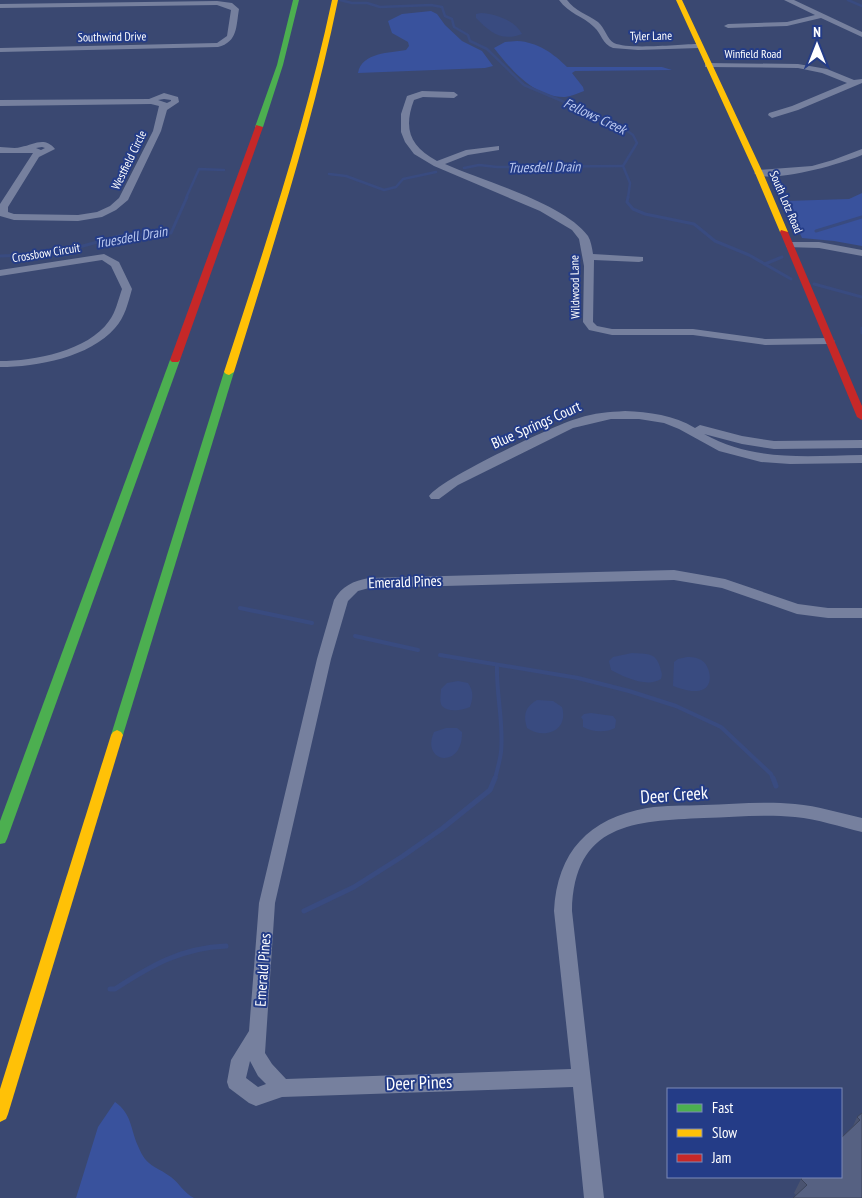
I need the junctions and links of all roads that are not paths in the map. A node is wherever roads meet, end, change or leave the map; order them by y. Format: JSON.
{"nodes":[{"id":1,"x":296,"y":0,"type":"edge"},
{"id":2,"x":563,"y":0,"type":"edge"},
{"id":3,"x":679,"y":0,"type":"edge"},
{"id":4,"x":788,"y":0,"type":"edge"},
{"id":5,"x":335,"y":2,"type":"edge"},
{"id":6,"x":0,"y":6,"type":"edge"},
{"id":7,"x":822,"y":16,"type":"junction"},
{"id":8,"x":728,"y":26,"type":"dead end"},
{"id":9,"x":862,"y":35,"type":"edge"},
{"id":10,"x":699,"y":46,"type":"junction"},
{"id":11,"x":0,"y":50,"type":"edge"},
{"id":12,"x":708,"y":65,"type":"junction"},
{"id":13,"x":858,"y":81,"type":"edge"},
{"id":14,"x":454,"y":96,"type":"dead end"},
{"id":15,"x":0,"y":103,"type":"edge"},
{"id":16,"x":772,"y":115,"type":"dead end"},
{"id":17,"x":496,"y":148,"type":"dead end"},
{"id":18,"x":0,"y":150,"type":"edge"},
{"id":19,"x":862,"y":152,"type":"edge"},
{"id":20,"x":437,"y":164,"type":"junction"},
{"id":21,"x":759,"y":173,"type":"junction"},
{"id":22,"x":2,"y":208,"type":"edge"},
{"id":23,"x":14,"y":216,"type":"junction"},
{"id":24,"x":0,"y":221,"type":"edge"},
{"id":25,"x":790,"y":245,"type":"junction"},
{"id":26,"x":862,"y":253,"type":"edge"},
{"id":27,"x":588,"y":257,"type":"junction"},
{"id":28,"x":639,"y":260,"type":"dead end"},
{"id":29,"x":0,"y":273,"type":"edge"},
{"id":30,"x":830,"y":341,"type":"junction"},
{"id":31,"x":0,"y":364,"type":"edge"},
{"id":32,"x":862,"y":417,"type":"edge"},
{"id":33,"x":683,"y":425,"type":"junction"},
{"id":34,"x":763,"y":443,"type":"junction"},
{"id":35,"x":862,"y":444,"type":"edge"},
{"id":36,"x":762,"y":458,"type":"junction"},
{"id":37,"x":862,"y":459,"type":"edge"},
{"id":38,"x":435,"y":496,"type":"dead end"},
{"id":39,"x":862,"y":613,"type":"edge"},
{"id":40,"x":862,"y":825,"type":"edge"},
{"id":41,"x":0,"y":839,"type":"edge"},
{"id":42,"x":258,"y":1031,"type":"junction"},
{"id":43,"x":581,"y":1078,"type":"junction"},
{"id":44,"x":282,"y":1088,"type":"junction"},
{"id":45,"x":0,"y":1114,"type":"edge"},
{"id":46,"x":594,"y":1198,"type":"edge"}],
"edges":[{"from":1,"to":41,"type":"main road"},
{"from":2,"to":10,"type":"street","name":"Tyler Lane"},
{"from":3,"to":10,"type":"main road","name":"South Lotz Road"},
{"from":4,"to":7,"type":"street"},
{"from":5,"to":45,"type":"main road"},
{"from":6,"to":11,"type":"street","name":"Southwind Drive"},
{"from":7,"to":8,"type":"street"},
{"from":7,"to":9,"type":"street"},
{"from":10,"to":12,"type":"main road","name":"South Lotz Road"},
{"from":12,"to":13,"type":"street","name":"Winfield Road"},
{"from":12,"to":21,"type":"main road","name":"South Lotz Road"},
{"from":13,"to":16,"type":"street"},
{"from":14,"to":20,"type":"street","name":"Wildwood Lane"},
{"from":15,"to":23,"type":"street","name":"Westfield Circle"},
{"from":17,"to":20,"type":"street"},
{"from":18,"to":22,"type":"street"},
{"from":19,"to":21,"type":"street"},
{"from":20,"to":27,"type":"street","name":"Wildwood Lane"},
{"from":21,"to":25,"type":"main road","name":"South Lotz Road"},
{"from":22,"to":23,"type":"street"},
{"from":23,"to":24,"type":"street","name":"Westfield Circle"},
{"from":25,"to":26,"type":"street"},
{"from":25,"to":30,"type":"main road","name":"South Lotz Road"},
{"from":27,"to":28,"type":"street"},
{"from":27,"to":30,"type":"street","name":"Wildwood Lane"},
{"from":29,"to":31,"type":"street","name":"Crossbow Circuit"},
{"from":30,"to":32,"type":"main road","name":"South Lotz Road"},
{"from":33,"to":34,"type":"street"},
{"from":33,"to":36,"type":"street","name":"Blue Springs Court"},
{"from":33,"to":38,"type":"street","name":"Blue Springs Court"},
{"from":34,"to":35,"type":"street"},
{"from":34,"to":36,"type":"street"},
{"from":36,"to":37,"type":"street","name":"Blue Springs Court"},
{"from":39,"to":42,"type":"street","name":"Emerald Pines"},
{"from":40,"to":43,"type":"street","name":"Deer Creek"},
{"from":42,"to":44,"type":"street","name":"Emerald Pines"},
{"from":42,"to":44,"type":"street","name":"Deer Pines"},
{"from":43,"to":44,"type":"street","name":"Deer Pines"},
{"from":43,"to":46,"type":"street","name":"Deer Creek"}]}
